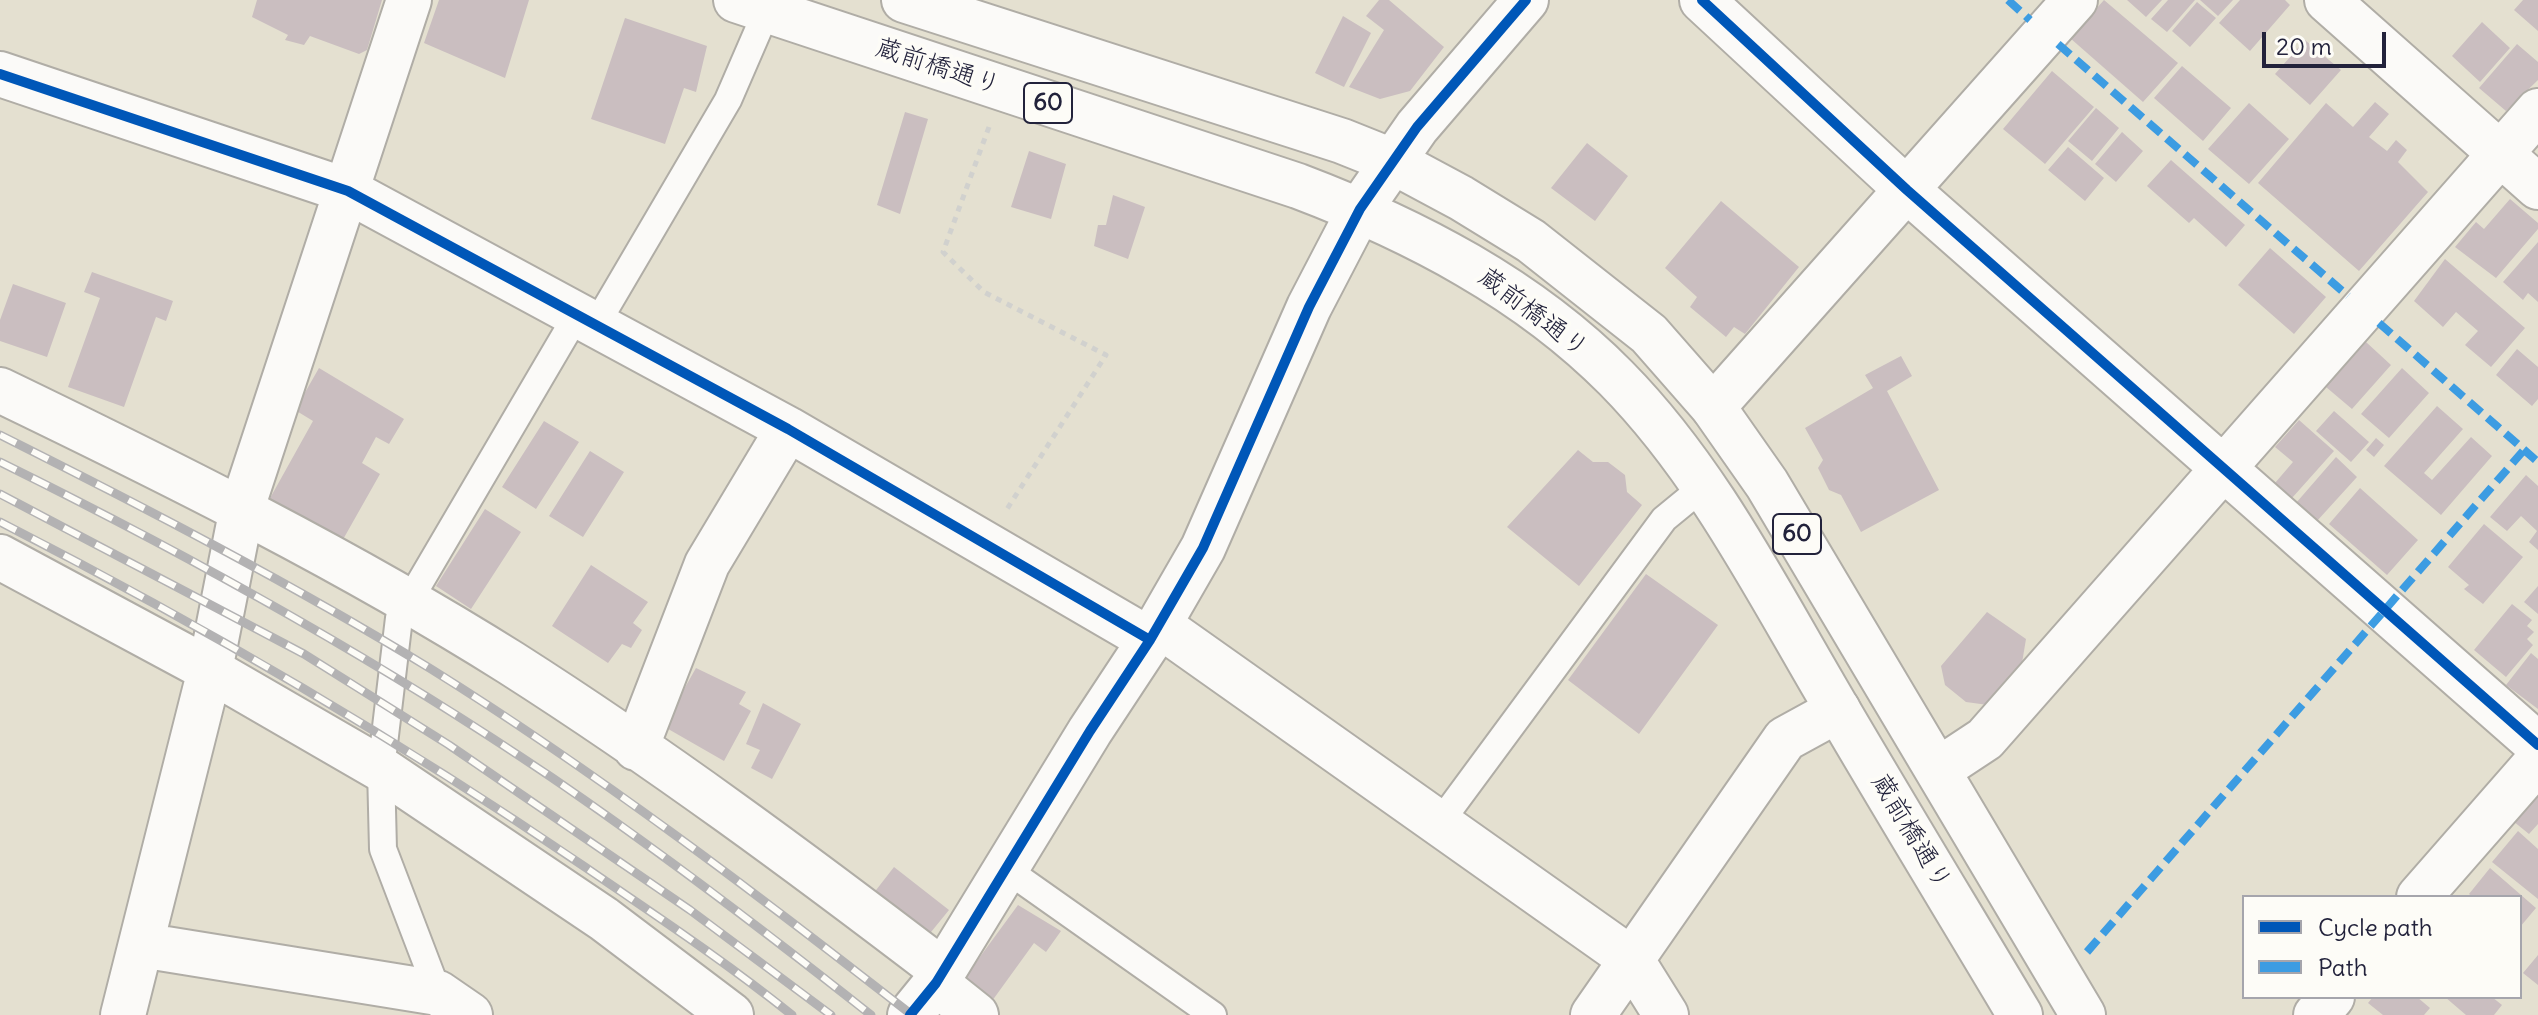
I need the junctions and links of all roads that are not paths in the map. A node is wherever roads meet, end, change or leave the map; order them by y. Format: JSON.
{"nodes":[{"id":1,"x":409,"y":0,"type":"edge"},
{"id":2,"x":904,"y":0,"type":"edge"},
{"id":3,"x":1526,"y":0,"type":"edge"},
{"id":4,"x":1702,"y":0,"type":"edge"},
{"id":5,"x":2075,"y":0,"type":"edge"},
{"id":6,"x":2327,"y":0,"type":"edge"},
{"id":7,"x":752,"y":5,"type":"edge"},
{"id":8,"x":989,"y":13,"type":"edge"},
{"id":9,"x":0,"y":74,"type":"edge"},
{"id":10,"x":2538,"y":111,"type":"edge"},
{"id":11,"x":2502,"y":153,"type":"junction"},
{"id":12,"x":1392,"y":161,"type":"junction"},
{"id":13,"x":2538,"y":187,"type":"edge"},
{"id":14,"x":1907,"y":190,"type":"junction"},
{"id":15,"x":348,"y":191,"type":"junction"},
{"id":16,"x":1360,"y":209,"type":"junction"},
{"id":17,"x":588,"y":318,"type":"junction"},
{"id":18,"x":0,"y":390,"type":"edge"},
{"id":19,"x":1713,"y":407,"type":"junction"},
{"id":20,"x":788,"y":429,"type":"junction"},
{"id":21,"x":2223,"y":471,"type":"junction"},
{"id":22,"x":1703,"y":487,"type":"junction"},
{"id":23,"x":242,"y":508,"type":"junction"},
{"id":24,"x":2,"y":564,"type":"edge"},
{"id":25,"x":406,"y":602,"type":"junction"},
{"id":26,"x":1155,"y":633,"type":"junction"},
{"id":27,"x":210,"y":670,"type":"junction"},
{"id":28,"x":1838,"y":710,"type":"junction"},
{"id":29,"x":2538,"y":745,"type":"edge"},
{"id":30,"x":636,"y":748,"type":"junction"},
{"id":31,"x":2538,"y":761,"type":"edge"},
{"id":32,"x":381,"y":769,"type":"junction"},
{"id":33,"x":1938,"y":770,"type":"junction"},
{"id":34,"x":1438,"y":825,"type":"junction"},
{"id":35,"x":1006,"y":869,"type":"junction"},
{"id":36,"x":2421,"y":895,"type":"edge"},
{"id":37,"x":141,"y":945,"type":"junction"},
{"id":38,"x":1631,"y":959,"type":"junction"},
{"id":39,"x":930,"y":990,"type":"edge"},
{"id":40,"x":2330,"y":999,"type":"edge"},
{"id":41,"x":454,"y":1004,"type":"edge"},
{"id":42,"x":123,"y":1015,"type":"edge"},
{"id":43,"x":731,"y":1015,"type":"edge"},
{"id":44,"x":976,"y":1015,"type":"edge"},
{"id":45,"x":1213,"y":1015,"type":"edge"},
{"id":46,"x":1593,"y":1015,"type":"edge"},
{"id":47,"x":1666,"y":1015,"type":"edge"},
{"id":48,"x":2020,"y":1015,"type":"edge"},
{"id":49,"x":2083,"y":1015,"type":"edge"},
{"id":50,"x":2316,"y":1015,"type":"edge"}],
"edges":[{"from":1,"to":15,"type":"street"},
{"from":2,"to":8,"type":"street","name":"蔵前橋通り","number":"60"},
{"from":3,"to":12,"type":"street"},
{"from":4,"to":14,"type":"street"},
{"from":5,"to":14,"type":"street"},
{"from":6,"to":11,"type":"street"},
{"from":7,"to":16,"type":"street","name":"蔵前橋通り","number":"60"},
{"from":7,"to":17,"type":"lane"},
{"from":8,"to":12,"type":"street","name":"蔵前橋通り","number":"60"},
{"from":9,"to":15,"type":"street"},
{"from":10,"to":11,"type":"street"},
{"from":11,"to":13,"type":"street"},
{"from":11,"to":21,"type":"street"},
{"from":12,"to":16,"type":"street"},
{"from":12,"to":19,"type":"street","name":"蔵前橋通り","number":"60"},
{"from":14,"to":19,"type":"street"},
{"from":14,"to":21,"type":"street"},
{"from":15,"to":17,"type":"street"},
{"from":15,"to":23,"type":"street"},
{"from":16,"to":22,"type":"street","name":"蔵前橋通り","number":"60"},
{"from":16,"to":26,"type":"street"},
{"from":17,"to":20,"type":"street"},
{"from":17,"to":25,"type":"lane"},
{"from":18,"to":23,"type":"street"},
{"from":19,"to":33,"type":"street","name":"蔵前橋通り","number":"60"},
{"from":20,"to":26,"type":"street"},
{"from":20,"to":30,"type":"street"},
{"from":21,"to":29,"type":"street"},
{"from":21,"to":33,"type":"street"},
{"from":22,"to":28,"type":"street","name":"蔵前橋通り","number":"60"},
{"from":22,"to":34,"type":"lane"},
{"from":23,"to":25,"type":"street"},
{"from":23,"to":27,"type":"street"},
{"from":24,"to":27,"type":"street"},
{"from":25,"to":30,"type":"street"},
{"from":25,"to":32,"type":"lane"},
{"from":26,"to":34,"type":"street"},
{"from":26,"to":35,"type":"street"},
{"from":27,"to":32,"type":"street"},
{"from":27,"to":37,"type":"street"},
{"from":28,"to":38,"type":"street"},
{"from":28,"to":48,"type":"street","name":"蔵前橋通り","number":"60"},
{"from":30,"to":39,"type":"street"},
{"from":31,"to":36,"type":"street"},
{"from":32,"to":41,"type":"lane"},
{"from":32,"to":43,"type":"street"},
{"from":33,"to":49,"type":"street","name":"蔵前橋通り","number":"60"},
{"from":34,"to":38,"type":"street"},
{"from":35,"to":39,"type":"street"},
{"from":35,"to":45,"type":"lane"},
{"from":37,"to":41,"type":"street"},
{"from":37,"to":42,"type":"street"},
{"from":38,"to":46,"type":"street"},
{"from":38,"to":47,"type":"street"},
{"from":39,"to":44,"type":"street"},
{"from":40,"to":50,"type":"street"}]}
